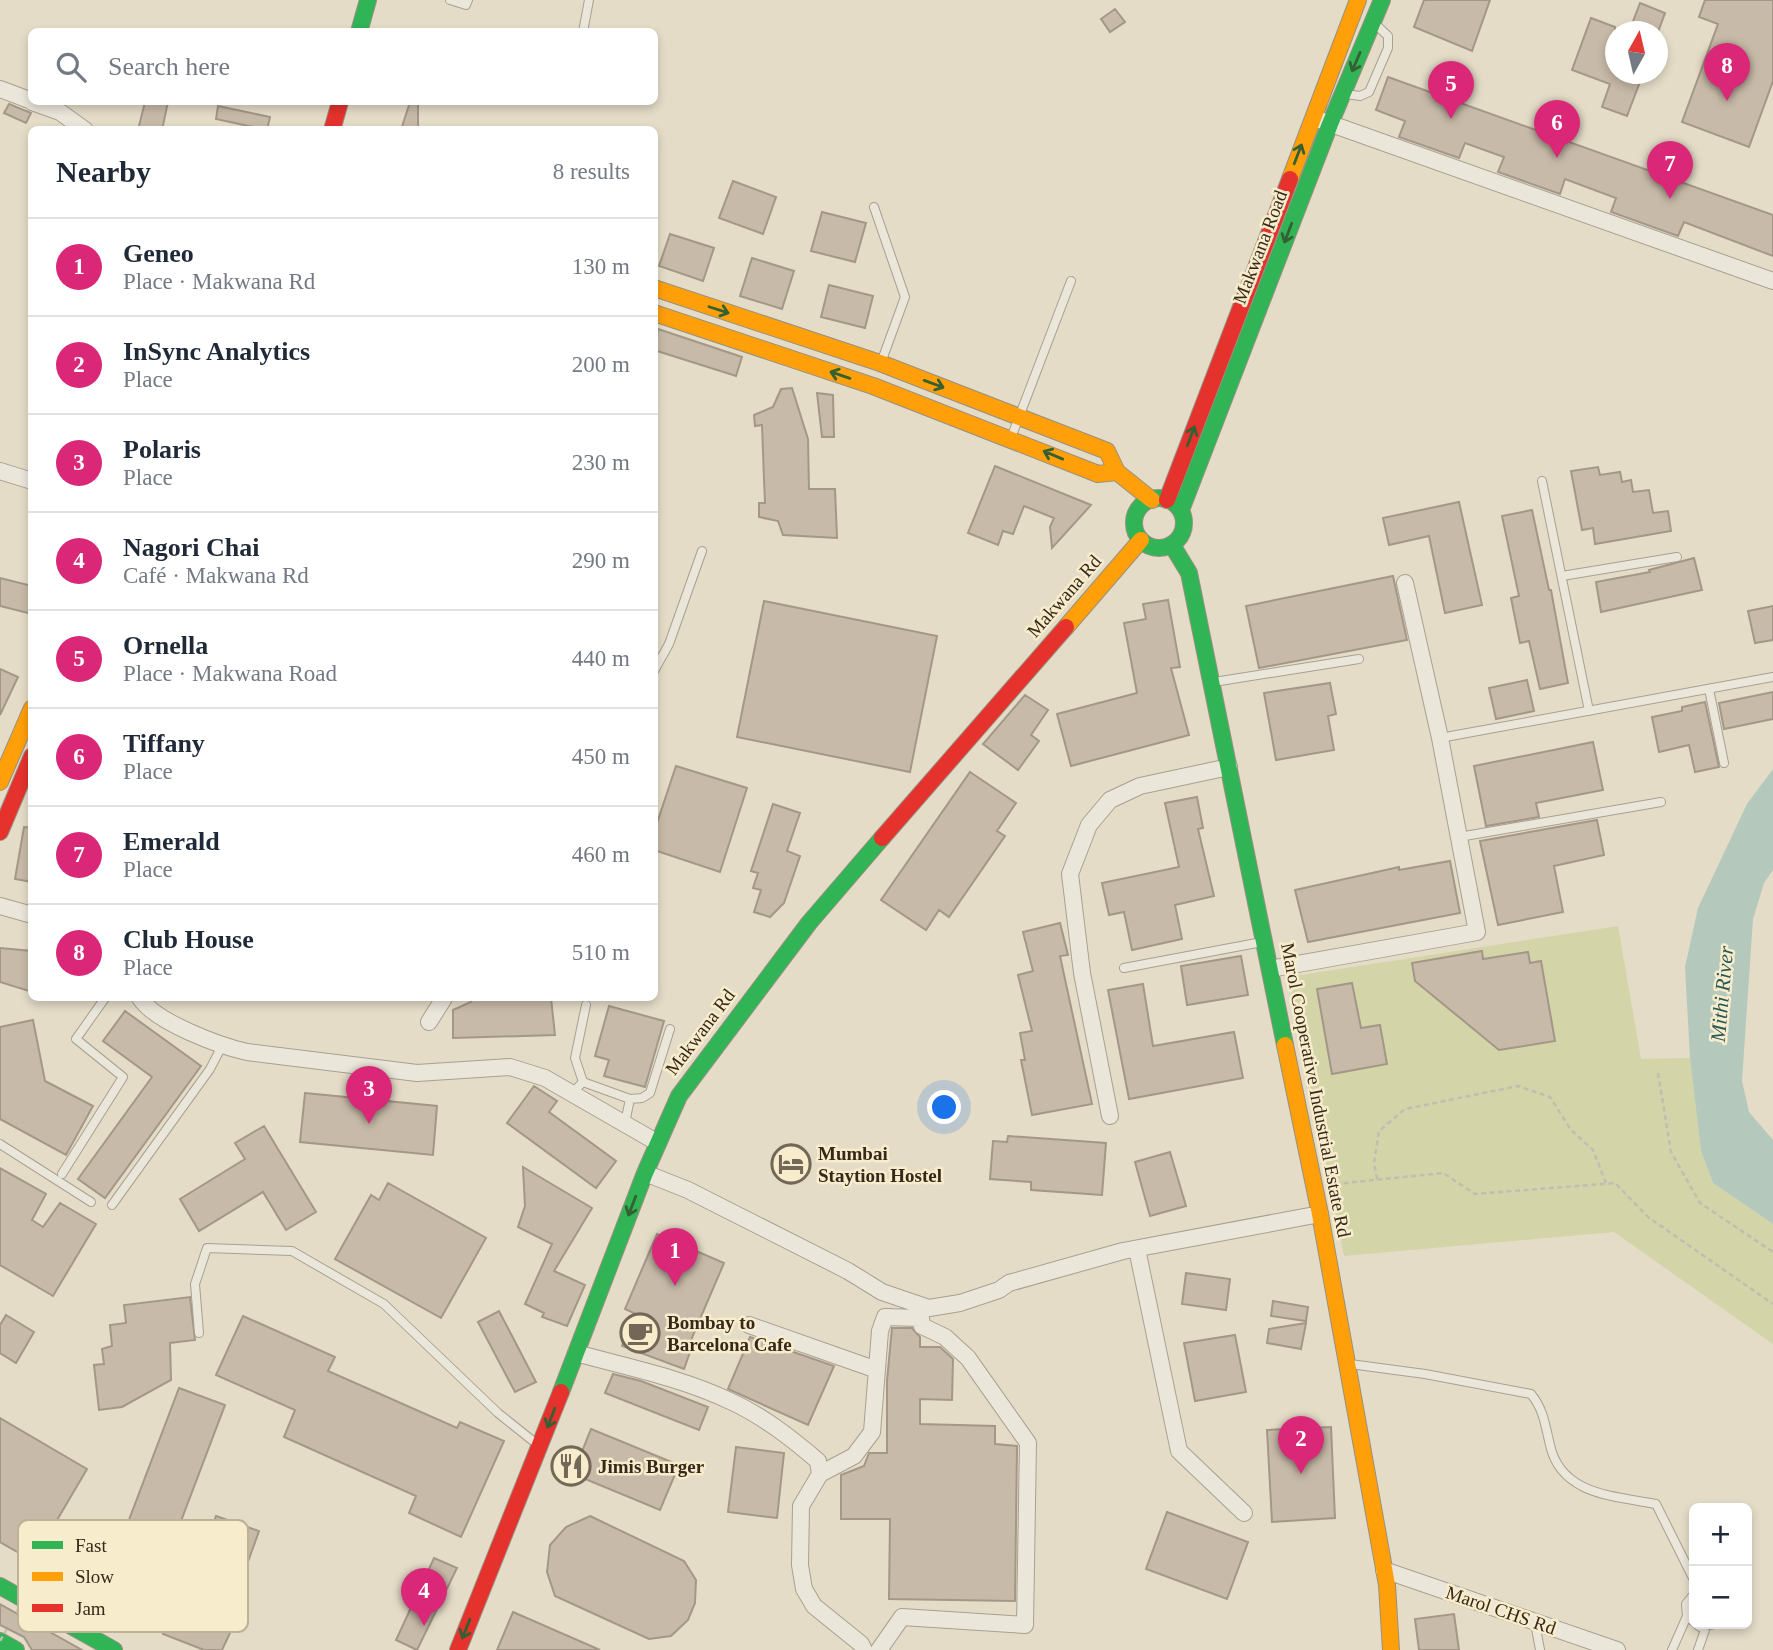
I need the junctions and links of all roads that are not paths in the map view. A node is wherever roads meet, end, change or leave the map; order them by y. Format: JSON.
{"nodes":[{"id":1,"x":368,"y":0,"type":"edge"},
{"id":2,"x":450,"y":0,"type":"edge"},
{"id":3,"x":468,"y":0,"type":"edge"},
{"id":4,"x":590,"y":0,"type":"edge"},
{"id":5,"x":1382,"y":0,"type":"edge"},
{"id":6,"x":1355,"y":6,"type":"edge"},
{"id":7,"x":1373,"y":22,"type":"junction"},
{"id":8,"x":360,"y":28,"type":"edge"},
{"id":9,"x":584,"y":28,"type":"edge"},
{"id":10,"x":1323,"y":88,"type":"junction"},
{"id":11,"x":0,"y":89,"type":"edge"},
{"id":12,"x":1343,"y":93,"type":"junction"},
{"id":13,"x":28,"y":100,"type":"edge"},
{"id":14,"x":43,"y":105,"type":"edge"},
{"id":15,"x":339,"y":105,"type":"edge"},
{"id":16,"x":1312,"y":117,"type":"junction"},
{"id":17,"x":1330,"y":124,"type":"junction"},
{"id":18,"x":80,"y":126,"type":"edge"},
{"id":19,"x":333,"y":126,"type":"edge"},
{"id":20,"x":874,"y":207,"type":"dead end"},
{"id":21,"x":1071,"y":281,"type":"dead end"},
{"id":22,"x":1773,"y":281,"type":"edge"},
{"id":23,"x":658,"y":289,"type":"edge"},
{"id":24,"x":658,"y":314,"type":"edge"},
{"id":25,"x":1225,"y":347,"type":"junction"},
{"id":26,"x":1241,"y":354,"type":"junction"},
{"id":27,"x":880,"y":363,"type":"junction"},
{"id":28,"x":873,"y":386,"type":"junction"},
{"id":29,"x":1020,"y":415,"type":"junction"},
{"id":30,"x":1011,"y":438,"type":"junction"},
{"id":31,"x":0,"y":471,"type":"edge"},
{"id":32,"x":1117,"y":472,"type":"junction"},
{"id":33,"x":28,"y":480,"type":"edge"},
{"id":34,"x":1542,"y":481,"type":"dead end"},
{"id":35,"x":1166,"y":503,"type":"junction"},
{"id":36,"x":1141,"y":540,"type":"junction"},
{"id":37,"x":1172,"y":545,"type":"junction"},
{"id":38,"x":702,"y":551,"type":"dead end"},
{"id":39,"x":1678,"y":557,"type":"dead end"},
{"id":40,"x":1562,"y":576,"type":"junction"},
{"id":41,"x":1405,"y":583,"type":"dead end"},
{"id":42,"x":1359,"y":659,"type":"dead end"},
{"id":43,"x":658,"y":664,"type":"edge"},
{"id":44,"x":1773,"y":677,"type":"edge"},
{"id":45,"x":1211,"y":682,"type":"junction"},
{"id":46,"x":1709,"y":689,"type":"junction"},
{"id":47,"x":1589,"y":711,"type":"junction"},
{"id":48,"x":28,"y":717,"type":"edge"},
{"id":49,"x":1440,"y":738,"type":"junction"},
{"id":50,"x":1724,"y":762,"type":"dead end"},
{"id":51,"x":28,"y":766,"type":"edge"},
{"id":52,"x":1228,"y":767,"type":"junction"},
{"id":53,"x":0,"y":782,"type":"edge"},
{"id":54,"x":1661,"y":802,"type":"dead end"},
{"id":55,"x":0,"y":832,"type":"edge"},
{"id":56,"x":1459,"y":837,"type":"junction"},
{"id":57,"x":0,"y":906,"type":"edge"},
{"id":58,"x":28,"y":914,"type":"edge"},
{"id":59,"x":1265,"y":942,"type":"junction"},
{"id":60,"x":1124,"y":968,"type":"dead end"},
{"id":61,"x":1270,"y":969,"type":"junction"},
{"id":62,"x":103,"y":1001,"type":"edge"},
{"id":63,"x":144,"y":1001,"type":"edge"},
{"id":64,"x":442,"y":1001,"type":"edge"},
{"id":65,"x":586,"y":1005,"type":"dead end"},
{"id":66,"x":429,"y":1022,"type":"dead end"},
{"id":67,"x":670,"y":1029,"type":"dead end"},
{"id":68,"x":222,"y":1046,"type":"junction"},
{"id":69,"x":577,"y":1088,"type":"junction"},
{"id":70,"x":630,"y":1099,"type":"junction"},
{"id":71,"x":1110,"y":1116,"type":"dead end"},
{"id":72,"x":625,"y":1123,"type":"junction"},
{"id":73,"x":658,"y":1143,"type":"junction"},
{"id":74,"x":0,"y":1144,"type":"edge"},
{"id":75,"x":645,"y":1173,"type":"junction"},
{"id":76,"x":62,"y":1174,"type":"dead end"},
{"id":77,"x":91,"y":1202,"type":"dead end"},
{"id":78,"x":112,"y":1205,"type":"dead end"},
{"id":79,"x":1320,"y":1214,"type":"junction"},
{"id":80,"x":1137,"y":1249,"type":"junction"},
{"id":81,"x":749,"y":1325,"type":"dead end"},
{"id":82,"x":199,"y":1333,"type":"dead end"},
{"id":83,"x":576,"y":1353,"type":"junction"},
{"id":84,"x":1347,"y":1364,"type":"junction"},
{"id":85,"x":877,"y":1370,"type":"junction"},
{"id":86,"x":541,"y":1447,"type":"junction"},
{"id":87,"x":820,"y":1474,"type":"junction"},
{"id":88,"x":1244,"y":1513,"type":"dead end"},
{"id":89,"x":1384,"y":1570,"type":"junction"},
{"id":90,"x":1689,"y":1570,"type":"edge"},
{"id":91,"x":0,"y":1586,"type":"edge"},
{"id":92,"x":18,"y":1596,"type":"edge"},
{"id":93,"x":1689,"y":1600,"type":"edge"},
{"id":94,"x":1687,"y":1616,"type":"junction"},
{"id":95,"x":1689,"y":1619,"type":"edge"},
{"id":96,"x":1535,"y":1623,"type":"junction"},
{"id":97,"x":1708,"y":1629,"type":"edge"},
{"id":98,"x":82,"y":1632,"type":"edge"},
{"id":99,"x":0,"y":1641,"type":"edge"},
{"id":100,"x":16,"y":1650,"type":"edge"},
{"id":101,"x":114,"y":1650,"type":"edge"},
{"id":102,"x":458,"y":1650,"type":"edge"},
{"id":103,"x":864,"y":1650,"type":"edge"},
{"id":104,"x":880,"y":1650,"type":"edge"},
{"id":105,"x":1391,"y":1650,"type":"edge"},
{"id":106,"x":1540,"y":1650,"type":"edge"},
{"id":107,"x":1617,"y":1650,"type":"edge"},
{"id":108,"x":1672,"y":1650,"type":"edge"},
{"id":109,"x":1698,"y":1650,"type":"edge"}],
"edges":[{"from":1,"to":8,"type":"street"},
{"from":2,"to":3,"type":"lane"},
{"from":4,"to":9,"type":"lane"},
{"from":5,"to":7,"type":"street","name":"Makwana Road"},
{"from":6,"to":7,"type":"lane"},
{"from":6,"to":10,"type":"street","name":"Makwana Road"},
{"from":7,"to":12,"type":"street","name":"Makwana Road","one_way":true},
{"from":7,"to":12,"type":"lane"},
{"from":10,"to":12,"type":"lane"},
{"from":10,"to":16,"type":"street","name":"Makwana Road"},
{"from":11,"to":13,"type":"street"},
{"from":12,"to":17,"type":"street","name":"Makwana Road"},
{"from":14,"to":18,"type":"street"},
{"from":15,"to":19,"type":"street"},
{"from":16,"to":17,"type":"street"},
{"from":25,"to":16,"type":"street","name":"Makwana Road","one_way":true},
{"from":17,"to":22,"type":"street"},
{"from":17,"to":26,"type":"street","name":"Makwana Road","one_way":true},
{"from":20,"to":27,"type":"lane"},
{"from":21,"to":29,"type":"lane"},
{"from":23,"to":27,"type":"street","one_way":true},
{"from":28,"to":24,"type":"street","one_way":true},
{"from":25,"to":26,"type":"street"},
{"from":35,"to":25,"type":"street","name":"Makwana Road","one_way":true},
{"from":26,"to":35,"type":"street","name":"Makwana Road"},
{"from":27,"to":28,"type":"lane"},
{"from":27,"to":29,"type":"street","one_way":true},
{"from":28,"to":30,"type":"street"},
{"from":29,"to":30,"type":"lane"},
{"from":29,"to":32,"type":"street"},
{"from":32,"to":30,"type":"street","one_way":true},
{"from":31,"to":33,"type":"street"},
{"from":32,"to":35,"type":"street"},
{"from":34,"to":40,"type":"lane"},
{"from":35,"to":36,"type":"street"},
{"from":35,"to":37,"type":"street"},
{"from":36,"to":37,"type":"street"},
{"from":36,"to":73,"type":"street","name":"Makwana Rd"},
{"from":37,"to":45,"type":"street","name":"Marol Cooperative Industrial Estate Rd"},
{"from":38,"to":43,"type":"lane"},
{"from":39,"to":40,"type":"lane"},
{"from":40,"to":47,"type":"lane"},
{"from":41,"to":49,"type":"street"},
{"from":42,"to":45,"type":"lane"},
{"from":44,"to":46,"type":"lane"},
{"from":45,"to":52,"type":"street","name":"Marol Cooperative Industrial Estate Rd"},
{"from":46,"to":47,"type":"lane"},
{"from":46,"to":50,"type":"lane"},
{"from":47,"to":49,"type":"lane"},
{"from":48,"to":53,"type":"street"},
{"from":49,"to":56,"type":"street"},
{"from":51,"to":55,"type":"street"},
{"from":52,"to":59,"type":"street","name":"Marol Cooperative Industrial Estate Rd"},
{"from":52,"to":71,"type":"street"},
{"from":54,"to":56,"type":"lane"},
{"from":56,"to":61,"type":"street"},
{"from":57,"to":58,"type":"street"},
{"from":59,"to":60,"type":"lane"},
{"from":59,"to":61,"type":"street","name":"Marol Cooperative Industrial Estate Rd"},
{"from":61,"to":79,"type":"street","name":"Marol Cooperative Industrial Estate Rd"},
{"from":62,"to":76,"type":"lane"},
{"from":63,"to":68,"type":"street"},
{"from":64,"to":66,"type":"street"},
{"from":65,"to":69,"type":"lane"},
{"from":67,"to":70,"type":"lane"},
{"from":68,"to":69,"type":"street"},
{"from":68,"to":78,"type":"lane"},
{"from":69,"to":70,"type":"lane"},
{"from":69,"to":72,"type":"street"},
{"from":70,"to":72,"type":"lane"},
{"from":72,"to":73,"type":"street"},
{"from":73,"to":75,"type":"street","name":"Makwana Rd"},
{"from":74,"to":77,"type":"lane"},
{"from":75,"to":80,"type":"street"},
{"from":75,"to":83,"type":"street","name":"Makwana Rd","one_way":true},
{"from":79,"to":80,"type":"street"},
{"from":79,"to":84,"type":"street","name":"Marol Cooperative Industrial Estate Rd"},
{"from":80,"to":88,"type":"street"},
{"from":81,"to":85,"type":"street"},
{"from":82,"to":86,"type":"lane"},
{"from":83,"to":86,"type":"street","name":"Makwana Rd","one_way":true},
{"from":83,"to":87,"type":"street"},
{"from":84,"to":89,"type":"street","name":"Marol Cooperative Industrial Estate Rd"},
{"from":84,"to":90,"type":"lane"},
{"from":85,"to":87,"type":"street"},
{"from":85,"to":104,"type":"street"},
{"from":86,"to":102,"type":"street","name":"Makwana Rd","one_way":true},
{"from":87,"to":103,"type":"street"},
{"from":89,"to":96,"type":"street","name":"Marol CHS Rd"},
{"from":89,"to":105,"type":"street","name":"Marol Cooperative Industrial Estate Rd"},
{"from":91,"to":92,"type":"street"},
{"from":93,"to":94,"type":"lane"},
{"from":94,"to":95,"type":"lane"},
{"from":94,"to":108,"type":"lane"},
{"from":96,"to":106,"type":"lane"},
{"from":96,"to":107,"type":"street","name":"Marol CHS Rd"},
{"from":97,"to":109,"type":"lane"},
{"from":98,"to":101,"type":"street"},
{"from":99,"to":100,"type":"street"}]}
